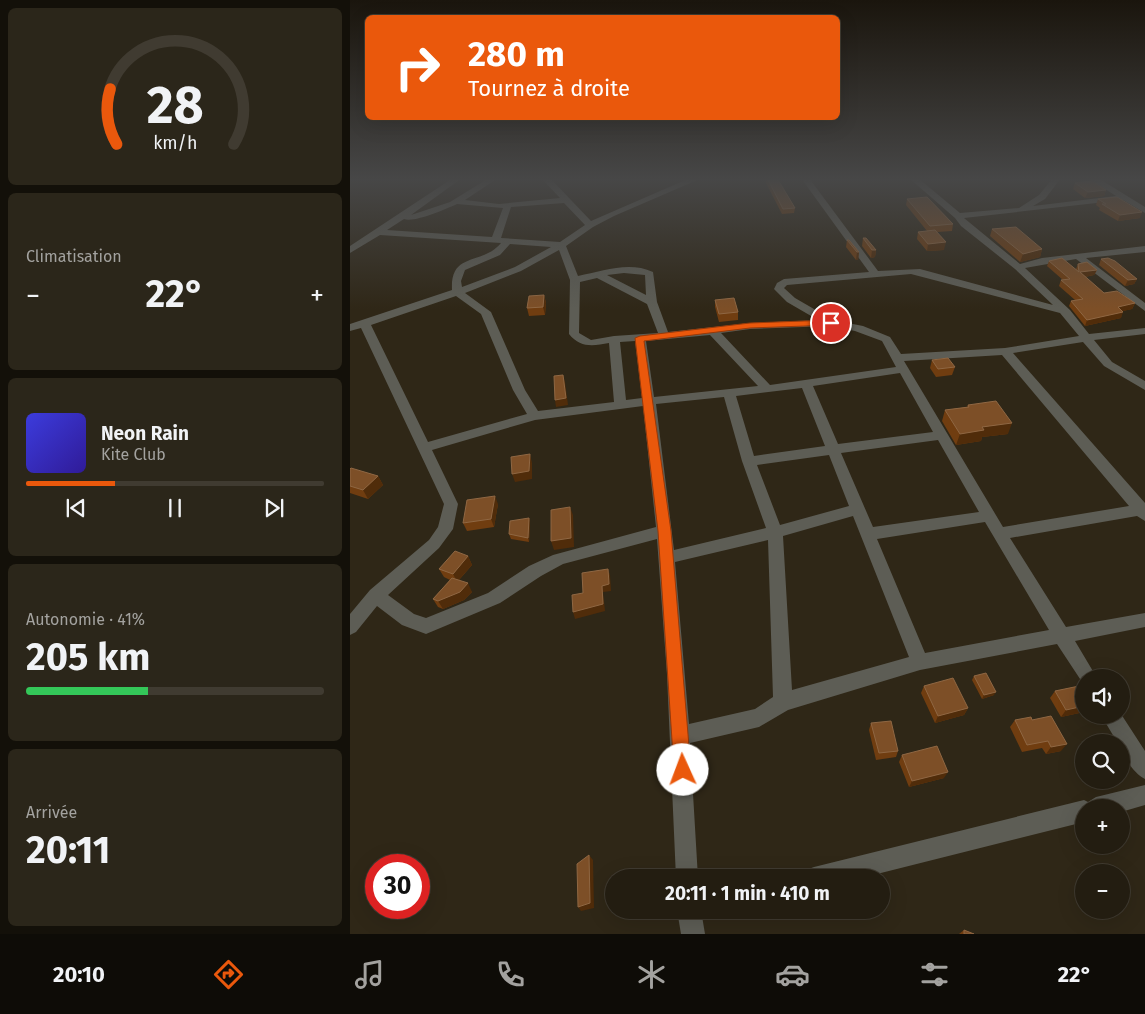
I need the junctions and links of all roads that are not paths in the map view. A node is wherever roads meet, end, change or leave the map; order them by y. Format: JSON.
{"nodes":[{"id":1,"x":393,"y":222,"type":"edge"},
{"id":2,"x":502,"y":222,"type":"edge"},
{"id":3,"x":587,"y":222,"type":"edge"},
{"id":4,"x":597,"y":222,"type":"edge"},
{"id":5,"x":837,"y":222,"type":"edge"},
{"id":6,"x":962,"y":222,"type":"edge"},
{"id":7,"x":590,"y":225,"type":"junction"},
{"id":8,"x":377,"y":232,"type":"junction"},
{"id":9,"x":496,"y":240,"type":"junction"},
{"id":10,"x":508,"y":241,"type":"junction"},
{"id":11,"x":562,"y":245,"type":"junction"},
{"id":12,"x":1145,"y":249,"type":"edge"},
{"id":13,"x":350,"y":250,"type":"edge"},
{"id":14,"x":1078,"y":256,"type":"junction"},
{"id":15,"x":1018,"y":267,"type":"junction"},
{"id":16,"x":875,"y":273,"type":"junction"},
{"id":17,"x":599,"y":275,"type":"junction"},
{"id":18,"x":575,"y":280,"type":"junction"},
{"id":19,"x":458,"y":292,"type":"junction"},
{"id":20,"x":652,"y":302,"type":"junction"},
{"id":21,"x":1145,"y":308,"type":"edge"},
{"id":22,"x":786,"y":312,"type":"junction"},
{"id":23,"x":1066,"y":312,"type":"junction"},
{"id":24,"x":831,"y":323,"type":"junction"},
{"id":25,"x":365,"y":324,"type":"junction"},
{"id":26,"x":350,"y":328,"type":"edge"},
{"id":27,"x":713,"y":331,"type":"junction"},
{"id":28,"x":1145,"y":331,"type":"edge"},
{"id":29,"x":664,"y":335,"type":"junction"},
{"id":30,"x":640,"y":338,"type":"junction"},
{"id":31,"x":1087,"y":338,"type":"junction"},
{"id":32,"x":614,"y":339,"type":"junction"},
{"id":33,"x":1005,"y":351,"type":"junction"},
{"id":34,"x":901,"y":363,"type":"junction"},
{"id":35,"x":806,"y":383,"type":"junction"},
{"id":36,"x":1145,"y":386,"type":"edge"},
{"id":37,"x":768,"y":389,"type":"junction"},
{"id":38,"x":730,"y":394,"type":"junction"},
{"id":39,"x":649,"y":401,"type":"junction"},
{"id":40,"x":620,"y":405,"type":"junction"},
{"id":41,"x":534,"y":416,"type":"junction"},
{"id":42,"x":942,"y":435,"type":"junction"},
{"id":43,"x":424,"y":448,"type":"junction"},
{"id":44,"x":834,"y":449,"type":"junction"},
{"id":45,"x":749,"y":460,"type":"junction"},
{"id":46,"x":858,"y":509,"type":"junction"},
{"id":47,"x":1144,"y":512,"type":"edge"},
{"id":48,"x":988,"y":516,"type":"junction"},
{"id":49,"x":665,"y":531,"type":"junction"},
{"id":50,"x":775,"y":532,"type":"junction"},
{"id":51,"x":868,"y":534,"type":"junction"},
{"id":52,"x":999,"y":534,"type":"junction"},
{"id":53,"x":666,"y":558,"type":"junction"},
{"id":54,"x":376,"y":595,"type":"junction"},
{"id":55,"x":1145,"y":620,"type":"edge"},
{"id":56,"x":350,"y":627,"type":"edge"},
{"id":57,"x":1061,"y":634,"type":"junction"},
{"id":58,"x":920,"y":662,"type":"junction"},
{"id":59,"x":1082,"y":669,"type":"edge"},
{"id":60,"x":783,"y":702,"type":"junction"},
{"id":61,"x":1117,"y":724,"type":"edge"},
{"id":62,"x":681,"y":735,"type":"junction"},
{"id":63,"x":1145,"y":769,"type":"edge"},
{"id":64,"x":1145,"y":796,"type":"edge"},
{"id":65,"x":1130,"y":800,"type":"edge"},
{"id":66,"x":1075,"y":813,"type":"edge"},
{"id":67,"x":687,"y":869,"type":"edge"},
{"id":68,"x":850,"y":869,"type":"edge"},
{"id":69,"x":690,"y":919,"type":"edge"},
{"id":70,"x":693,"y":934,"type":"edge"}],
"edges":[{"from":1,"to":8,"type":"street"},
{"from":2,"to":9,"type":"street"},
{"from":3,"to":7,"type":"street"},
{"from":4,"to":7,"type":"street"},
{"from":5,"to":16,"type":"street"},
{"from":6,"to":15,"type":"street"},
{"from":7,"to":11,"type":"street"},
{"from":8,"to":9,"type":"street"},
{"from":8,"to":13,"type":"street"},
{"from":9,"to":10,"type":"street"},
{"from":10,"to":11,"type":"street"},
{"from":10,"to":19,"type":"street"},
{"from":11,"to":18,"type":"street"},
{"from":11,"to":19,"type":"street"},
{"from":12,"to":14,"type":"street"},
{"from":14,"to":15,"type":"street"},
{"from":14,"to":21,"type":"street"},
{"from":15,"to":23,"type":"street"},
{"from":16,"to":22,"type":"street"},
{"from":16,"to":23,"type":"street"},
{"from":17,"to":18,"type":"street"},
{"from":17,"to":20,"type":"street"},
{"from":17,"to":20,"type":"street"},
{"from":18,"to":32,"type":"street"},
{"from":19,"to":25,"type":"street"},
{"from":19,"to":41,"type":"street"},
{"from":20,"to":29,"type":"street"},
{"from":22,"to":24,"type":"street"},
{"from":22,"to":24,"type":"street"},
{"from":22,"to":27,"type":"street"},
{"from":23,"to":31,"type":"street"},
{"from":24,"to":34,"type":"street"},
{"from":25,"to":26,"type":"street"},
{"from":25,"to":43,"type":"street"},
{"from":27,"to":29,"type":"street"},
{"from":27,"to":37,"type":"street"},
{"from":28,"to":31,"type":"street"},
{"from":29,"to":30,"type":"street"},
{"from":30,"to":32,"type":"street"},
{"from":30,"to":39,"type":"street"},
{"from":31,"to":33,"type":"street"},
{"from":31,"to":36,"type":"street"},
{"from":32,"to":40,"type":"street"},
{"from":33,"to":34,"type":"street"},
{"from":33,"to":47,"type":"street"},
{"from":34,"to":35,"type":"street"},
{"from":34,"to":42,"type":"street"},
{"from":35,"to":37,"type":"street"},
{"from":35,"to":44,"type":"street"},
{"from":37,"to":38,"type":"street"},
{"from":38,"to":39,"type":"street"},
{"from":38,"to":45,"type":"street"},
{"from":39,"to":40,"type":"street"},
{"from":39,"to":49,"type":"street"},
{"from":40,"to":41,"type":"street"},
{"from":41,"to":43,"type":"street"},
{"from":42,"to":44,"type":"street"},
{"from":42,"to":48,"type":"street"},
{"from":43,"to":54,"type":"street"},
{"from":44,"to":45,"type":"street"},
{"from":44,"to":46,"type":"street"},
{"from":45,"to":50,"type":"street"},
{"from":46,"to":50,"type":"street"},
{"from":46,"to":51,"type":"street"},
{"from":47,"to":52,"type":"street"},
{"from":48,"to":51,"type":"street"},
{"from":48,"to":52,"type":"street"},
{"from":49,"to":53,"type":"street"},
{"from":49,"to":54,"type":"street"},
{"from":50,"to":53,"type":"street"},
{"from":50,"to":60,"type":"street"},
{"from":51,"to":58,"type":"street"},
{"from":52,"to":57,"type":"street"},
{"from":53,"to":62,"type":"street"},
{"from":54,"to":56,"type":"street"},
{"from":55,"to":57,"type":"street"},
{"from":57,"to":58,"type":"street"},
{"from":57,"to":59,"type":"street"},
{"from":58,"to":60,"type":"street"},
{"from":60,"to":62,"type":"street"},
{"from":61,"to":63,"type":"street"},
{"from":62,"to":67,"type":"street"},
{"from":64,"to":65,"type":"street"},
{"from":66,"to":68,"type":"street"},
{"from":69,"to":70,"type":"street"}]}
